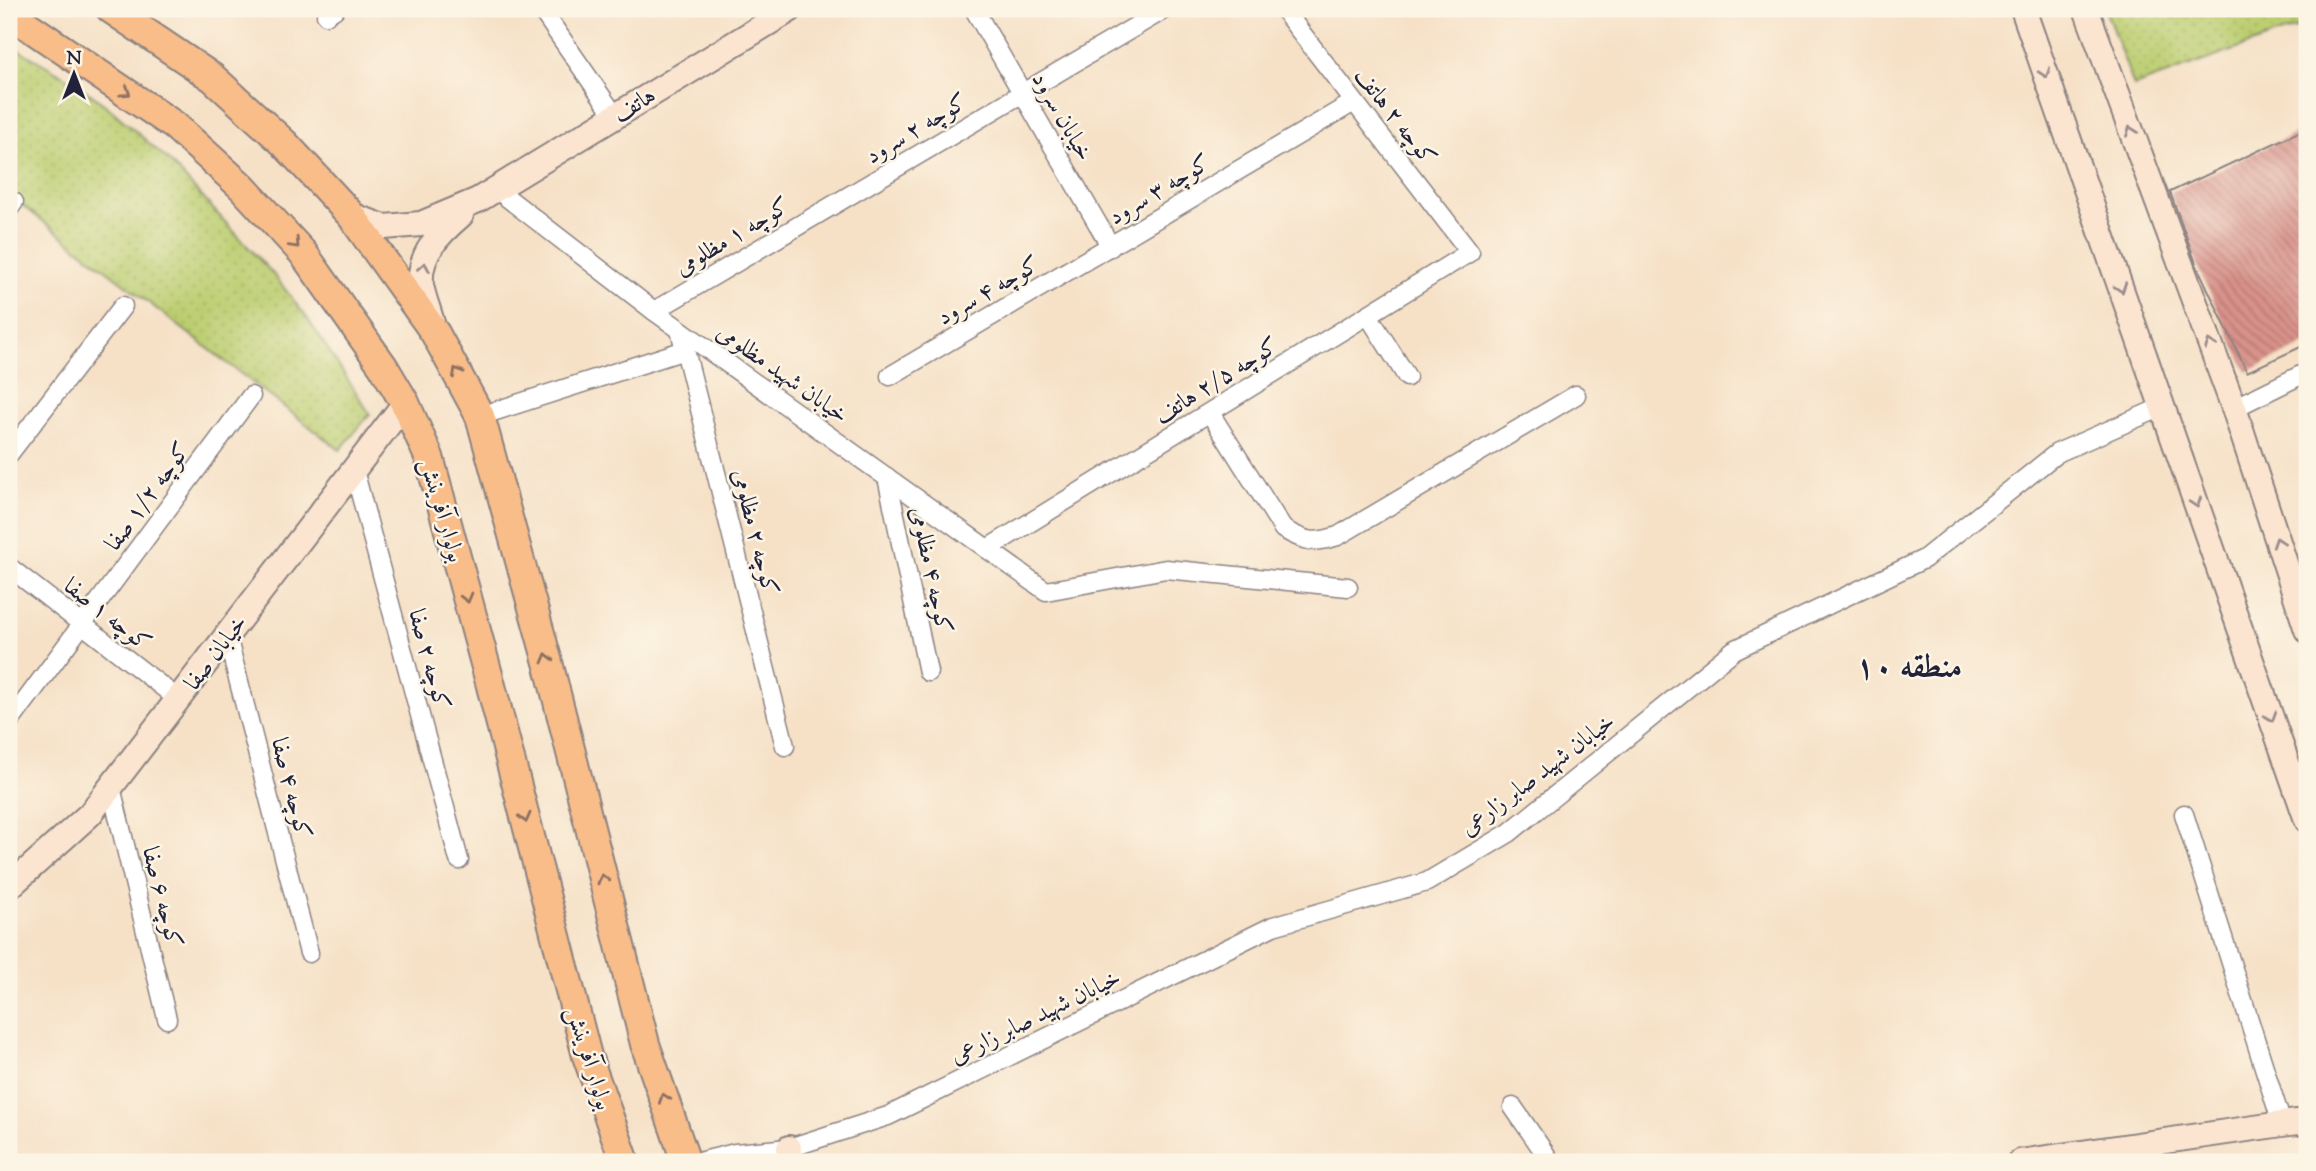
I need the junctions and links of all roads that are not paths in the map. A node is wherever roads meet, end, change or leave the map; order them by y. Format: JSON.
{"nodes":[{"id":1,"x":111,"y":9,"type":"edge"},
{"id":2,"x":541,"y":9,"type":"edge"},
{"id":3,"x":791,"y":9,"type":"edge"},
{"id":4,"x":974,"y":9,"type":"edge"},
{"id":5,"x":1165,"y":9,"type":"edge"},
{"id":6,"x":1283,"y":9,"type":"edge"},
{"id":7,"x":2023,"y":9,"type":"edge"},
{"id":8,"x":2086,"y":9,"type":"edge"},
{"id":9,"x":19,"y":14,"type":"edge"},
{"id":10,"x":1022,"y":94,"type":"junction"},
{"id":11,"x":1354,"y":102,"type":"junction"},
{"id":12,"x":615,"y":116,"type":"junction"},
{"id":13,"x":487,"y":195,"type":"junction"},
{"id":14,"x":835,"y":204,"type":"joint"},
{"id":15,"x":351,"y":215,"type":"junction"},
{"id":16,"x":1111,"y":247,"type":"junction"},
{"id":17,"x":1470,"y":252,"type":"joint"},
{"id":18,"x":123,"y":306,"type":"dead end"},
{"id":19,"x":654,"y":311,"type":"junction"},
{"id":20,"x":1368,"y":315,"type":"junction"},
{"id":21,"x":680,"y":330,"type":"junction"},
{"id":22,"x":435,"y":333,"type":"junction"},
{"id":23,"x":685,"y":350,"type":"junction"},
{"id":24,"x":2307,"y":372,"type":"edge"},
{"id":25,"x":890,"y":376,"type":"dead end"},
{"id":26,"x":1407,"y":377,"type":"dead end"},
{"id":27,"x":1576,"y":395,"type":"dead end"},
{"id":28,"x":251,"y":396,"type":"dead end"},
{"id":29,"x":405,"y":403,"type":"junction"},
{"id":30,"x":2162,"y":407,"type":"junction"},
{"id":31,"x":2234,"y":408,"type":"junction"},
{"id":32,"x":1210,"y":412,"type":"junction"},
{"id":33,"x":480,"y":416,"type":"junction"},
{"id":34,"x":9,"y":454,"type":"edge"},
{"id":35,"x":354,"y":470,"type":"junction"},
{"id":36,"x":887,"y":477,"type":"junction"},
{"id":37,"x":987,"y":549,"type":"junction"},
{"id":38,"x":9,"y":567,"type":"edge"},
{"id":39,"x":1348,"y":587,"type":"dead end"},
{"id":40,"x":82,"y":625,"type":"junction"},
{"id":41,"x":2307,"y":630,"type":"edge"},
{"id":42,"x":227,"y":636,"type":"junction"},
{"id":43,"x":928,"y":672,"type":"dead end"},
{"id":44,"x":178,"y":699,"type":"junction"},
{"id":45,"x":9,"y":723,"type":"edge"},
{"id":46,"x":785,"y":746,"type":"dead end"},
{"id":47,"x":111,"y":787,"type":"junction"},
{"id":48,"x":2184,"y":814,"type":"dead end"},
{"id":49,"x":2307,"y":820,"type":"edge"},
{"id":50,"x":459,"y":860,"type":"dead end"},
{"id":51,"x":9,"y":887,"type":"edge"},
{"id":52,"x":309,"y":953,"type":"dead end"},
{"id":53,"x":167,"y":1018,"type":"dead end"},
{"id":54,"x":1513,"y":1107,"type":"dead end"},
{"id":55,"x":2298,"y":1122,"type":"edge"},
{"id":56,"x":789,"y":1155,"type":"edge"},
{"id":57,"x":625,"y":1162,"type":"edge"},
{"id":58,"x":686,"y":1162,"type":"edge"},
{"id":59,"x":699,"y":1162,"type":"edge"},
{"id":60,"x":1551,"y":1162,"type":"edge"},
{"id":61,"x":2020,"y":1162,"type":"edge"}],
"edges":[{"from":1,"to":15,"type":"main road"},
{"from":2,"to":12,"type":"street"},
{"from":3,"to":12,"type":"street","name":"هاتف"},
{"from":4,"to":10,"type":"street","name":"خیابان سرود"},
{"from":5,"to":10,"type":"street","name":"کوچه ۲ سرود"},
{"from":6,"to":11,"type":"street","name":"کوچه ۲ هاتف"},
{"from":7,"to":30,"type":"street","one_way":true},
{"from":31,"to":8,"type":"street","one_way":true},
{"from":9,"to":29,"type":"main road","name":"بولوار آفرینش","one_way":true},
{"from":10,"to":14,"type":"street","name":"کوچه ۲ سرود"},
{"from":10,"to":16,"type":"street","name":"خیابان سرود"},
{"from":11,"to":16,"type":"street","name":"کوچه ۳ سرود"},
{"from":11,"to":17,"type":"street","name":"کوچه ۲ هاتف"},
{"from":12,"to":13,"type":"street","name":"هاتف"},
{"from":13,"to":15,"type":"street","name":"هاتف"},
{"from":13,"to":19,"type":"street","name":"خیابان شهید مظلومی"},
{"from":22,"to":13,"type":"street","name":"هاتف","one_way":true},
{"from":14,"to":19,"type":"street","name":"کوچه ۱ مظلومی"},
{"from":15,"to":22,"type":"main road"},
{"from":16,"to":25,"type":"street","name":"کوچه ۴ سرود"},
{"from":17,"to":20,"type":"street","name":"کوچه ۲/۵ هاتف"},
{"from":18,"to":34,"type":"street"},
{"from":19,"to":21,"type":"street","name":"خیابان شهید مظلومی"},
{"from":20,"to":26,"type":"street"},
{"from":20,"to":32,"type":"street","name":"کوچه ۲/۵ هاتف"},
{"from":21,"to":23,"type":"street","name":"کوچه ۲ مظلومی"},
{"from":21,"to":36,"type":"street","name":"خیابان شهید مظلومی"},
{"from":33,"to":22,"type":"main road","one_way":true},
{"from":23,"to":33,"type":"street"},
{"from":23,"to":46,"type":"street","name":"کوچه ۲ مظلومی"},
{"from":24,"to":31,"type":"street"},
{"from":27,"to":32,"type":"street"},
{"from":28,"to":40,"type":"street","name":"کوچه ۱/۲ صفا"},
{"from":29,"to":35,"type":"street","name":"خیابان صفا"},
{"from":29,"to":57,"type":"main road","name":"بولوار آفرینش","one_way":true},
{"from":30,"to":49,"type":"street","one_way":true},
{"from":30,"to":56,"type":"street","name":"خیابان شهید صابر زارعی"},
{"from":41,"to":31,"type":"street","one_way":true},
{"from":32,"to":37,"type":"street","name":"کوچه ۲/۵ هاتف"},
{"from":58,"to":33,"type":"main road","one_way":true},
{"from":35,"to":42,"type":"street","name":"خیابان صفا"},
{"from":35,"to":50,"type":"street","name":"کوچه ۲ صفا"},
{"from":36,"to":37,"type":"street","name":"خیابان شهید مظلومی"},
{"from":36,"to":43,"type":"street","name":"کوچه ۴ مظلومی"},
{"from":37,"to":39,"type":"street","name":"خیابان شهید مظلومی"},
{"from":38,"to":40,"type":"street","name":"کوچه ۱ صفا"},
{"from":40,"to":44,"type":"street","name":"کوچه ۱ صفا"},
{"from":40,"to":45,"type":"street","name":"کوچه ۱/۲ صفا"},
{"from":42,"to":44,"type":"street","name":"خیابان صفا"},
{"from":42,"to":52,"type":"street","name":"کوچه ۴ صفا"},
{"from":44,"to":47,"type":"street","name":"خیابان صفا"},
{"from":47,"to":51,"type":"street","name":"خیابان صفا"},
{"from":47,"to":53,"type":"street","name":"کوچه ۶ صفا"},
{"from":48,"to":55,"type":"street"},
{"from":54,"to":60,"type":"street"},
{"from":55,"to":61,"type":"street"},
{"from":56,"to":59,"type":"street","name":"خیابان شهید صابر زارعی"}]}
